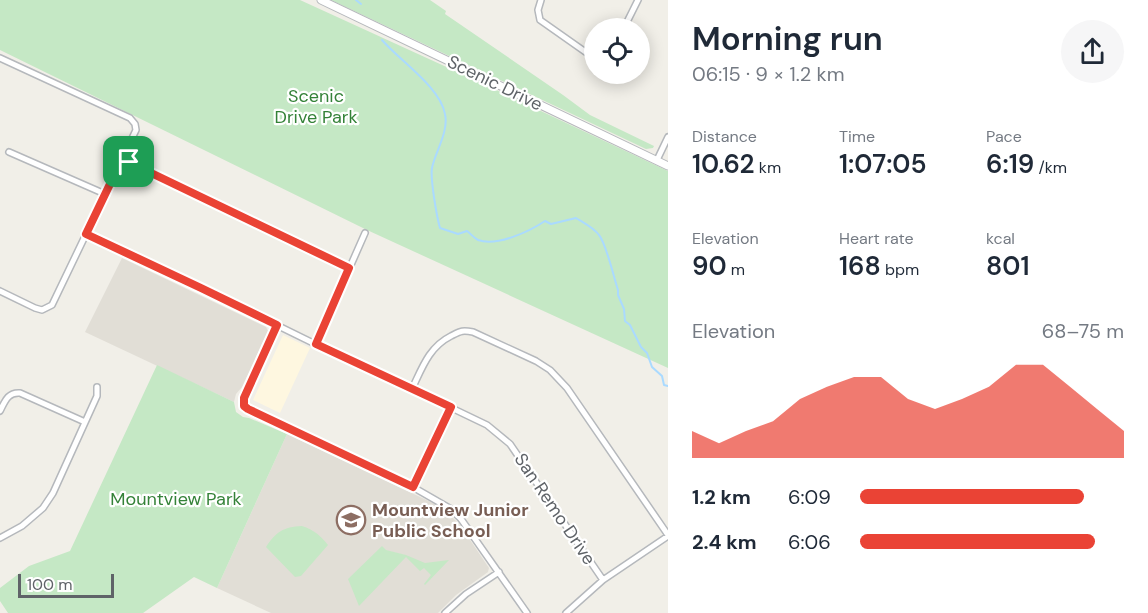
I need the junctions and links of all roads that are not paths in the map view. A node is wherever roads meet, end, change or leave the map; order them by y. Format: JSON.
{"nodes":[{"id":1,"x":321,"y":0,"type":"edge"},
{"id":2,"x":541,"y":0,"type":"edge"},
{"id":3,"x":638,"y":0,"type":"edge"},
{"id":4,"x":629,"y":18,"type":"edge"},
{"id":5,"x":584,"y":51,"type":"edge"},
{"id":6,"x":0,"y":58,"type":"edge"},
{"id":7,"x":668,"y":136,"type":"edge"},
{"id":8,"x":9,"y":152,"type":"dead end"},
{"id":9,"x":122,"y":159,"type":"junction"},
{"id":10,"x":657,"y":160,"type":"junction"},
{"id":11,"x":668,"y":166,"type":"edge"},
{"id":12,"x":105,"y":194,"type":"junction"},
{"id":13,"x":365,"y":233,"type":"dead end"},
{"id":14,"x":86,"y":234,"type":"junction"},
{"id":15,"x":349,"y":268,"type":"junction"},
{"id":16,"x":0,"y":291,"type":"edge"},
{"id":17,"x":277,"y":325,"type":"junction"},
{"id":18,"x":316,"y":344,"type":"junction"},
{"id":19,"x":98,"y":387,"type":"dead end"},
{"id":20,"x":412,"y":388,"type":"junction"},
{"id":21,"x":451,"y":407,"type":"junction"},
{"id":22,"x":0,"y":411,"type":"edge"},
{"id":23,"x":85,"y":422,"type":"junction"},
{"id":24,"x":413,"y":487,"type":"junction"},
{"id":25,"x":668,"y":536,"type":"edge"},
{"id":26,"x":0,"y":538,"type":"edge"},
{"id":27,"x":499,"y":572,"type":"junction"},
{"id":28,"x":603,"y":580,"type":"junction"},
{"id":29,"x":445,"y":613,"type":"edge"},
{"id":30,"x":527,"y":613,"type":"edge"},
{"id":31,"x":566,"y":613,"type":"edge"}],
"edges":[{"from":1,"to":10,"type":"street","name":"Scenic Drive"},
{"from":2,"to":5,"type":"street"},
{"from":3,"to":4,"type":"street"},
{"from":6,"to":9,"type":"street"},
{"from":7,"to":10,"type":"street"},
{"from":8,"to":12,"type":"street"},
{"from":9,"to":12,"type":"street"},
{"from":9,"to":15,"type":"street"},
{"from":10,"to":11,"type":"street","name":"Scenic Drive"},
{"from":12,"to":14,"type":"street"},
{"from":13,"to":15,"type":"street"},
{"from":14,"to":16,"type":"street"},
{"from":14,"to":17,"type":"street","name":"San Remo Drive"},
{"from":15,"to":18,"type":"street"},
{"from":17,"to":18,"type":"street","name":"San Remo Drive"},
{"from":17,"to":24,"type":"street"},
{"from":18,"to":20,"type":"street","name":"San Remo Drive"},
{"from":19,"to":23,"type":"street"},
{"from":20,"to":21,"type":"street","name":"San Remo Drive"},
{"from":20,"to":25,"type":"street"},
{"from":21,"to":24,"type":"street"},
{"from":21,"to":28,"type":"street","name":"San Remo Drive"},
{"from":22,"to":23,"type":"street"},
{"from":23,"to":26,"type":"street"},
{"from":24,"to":27,"type":"street"},
{"from":25,"to":28,"type":"street"},
{"from":27,"to":29,"type":"street"},
{"from":27,"to":30,"type":"street"},
{"from":28,"to":31,"type":"street"}]}
